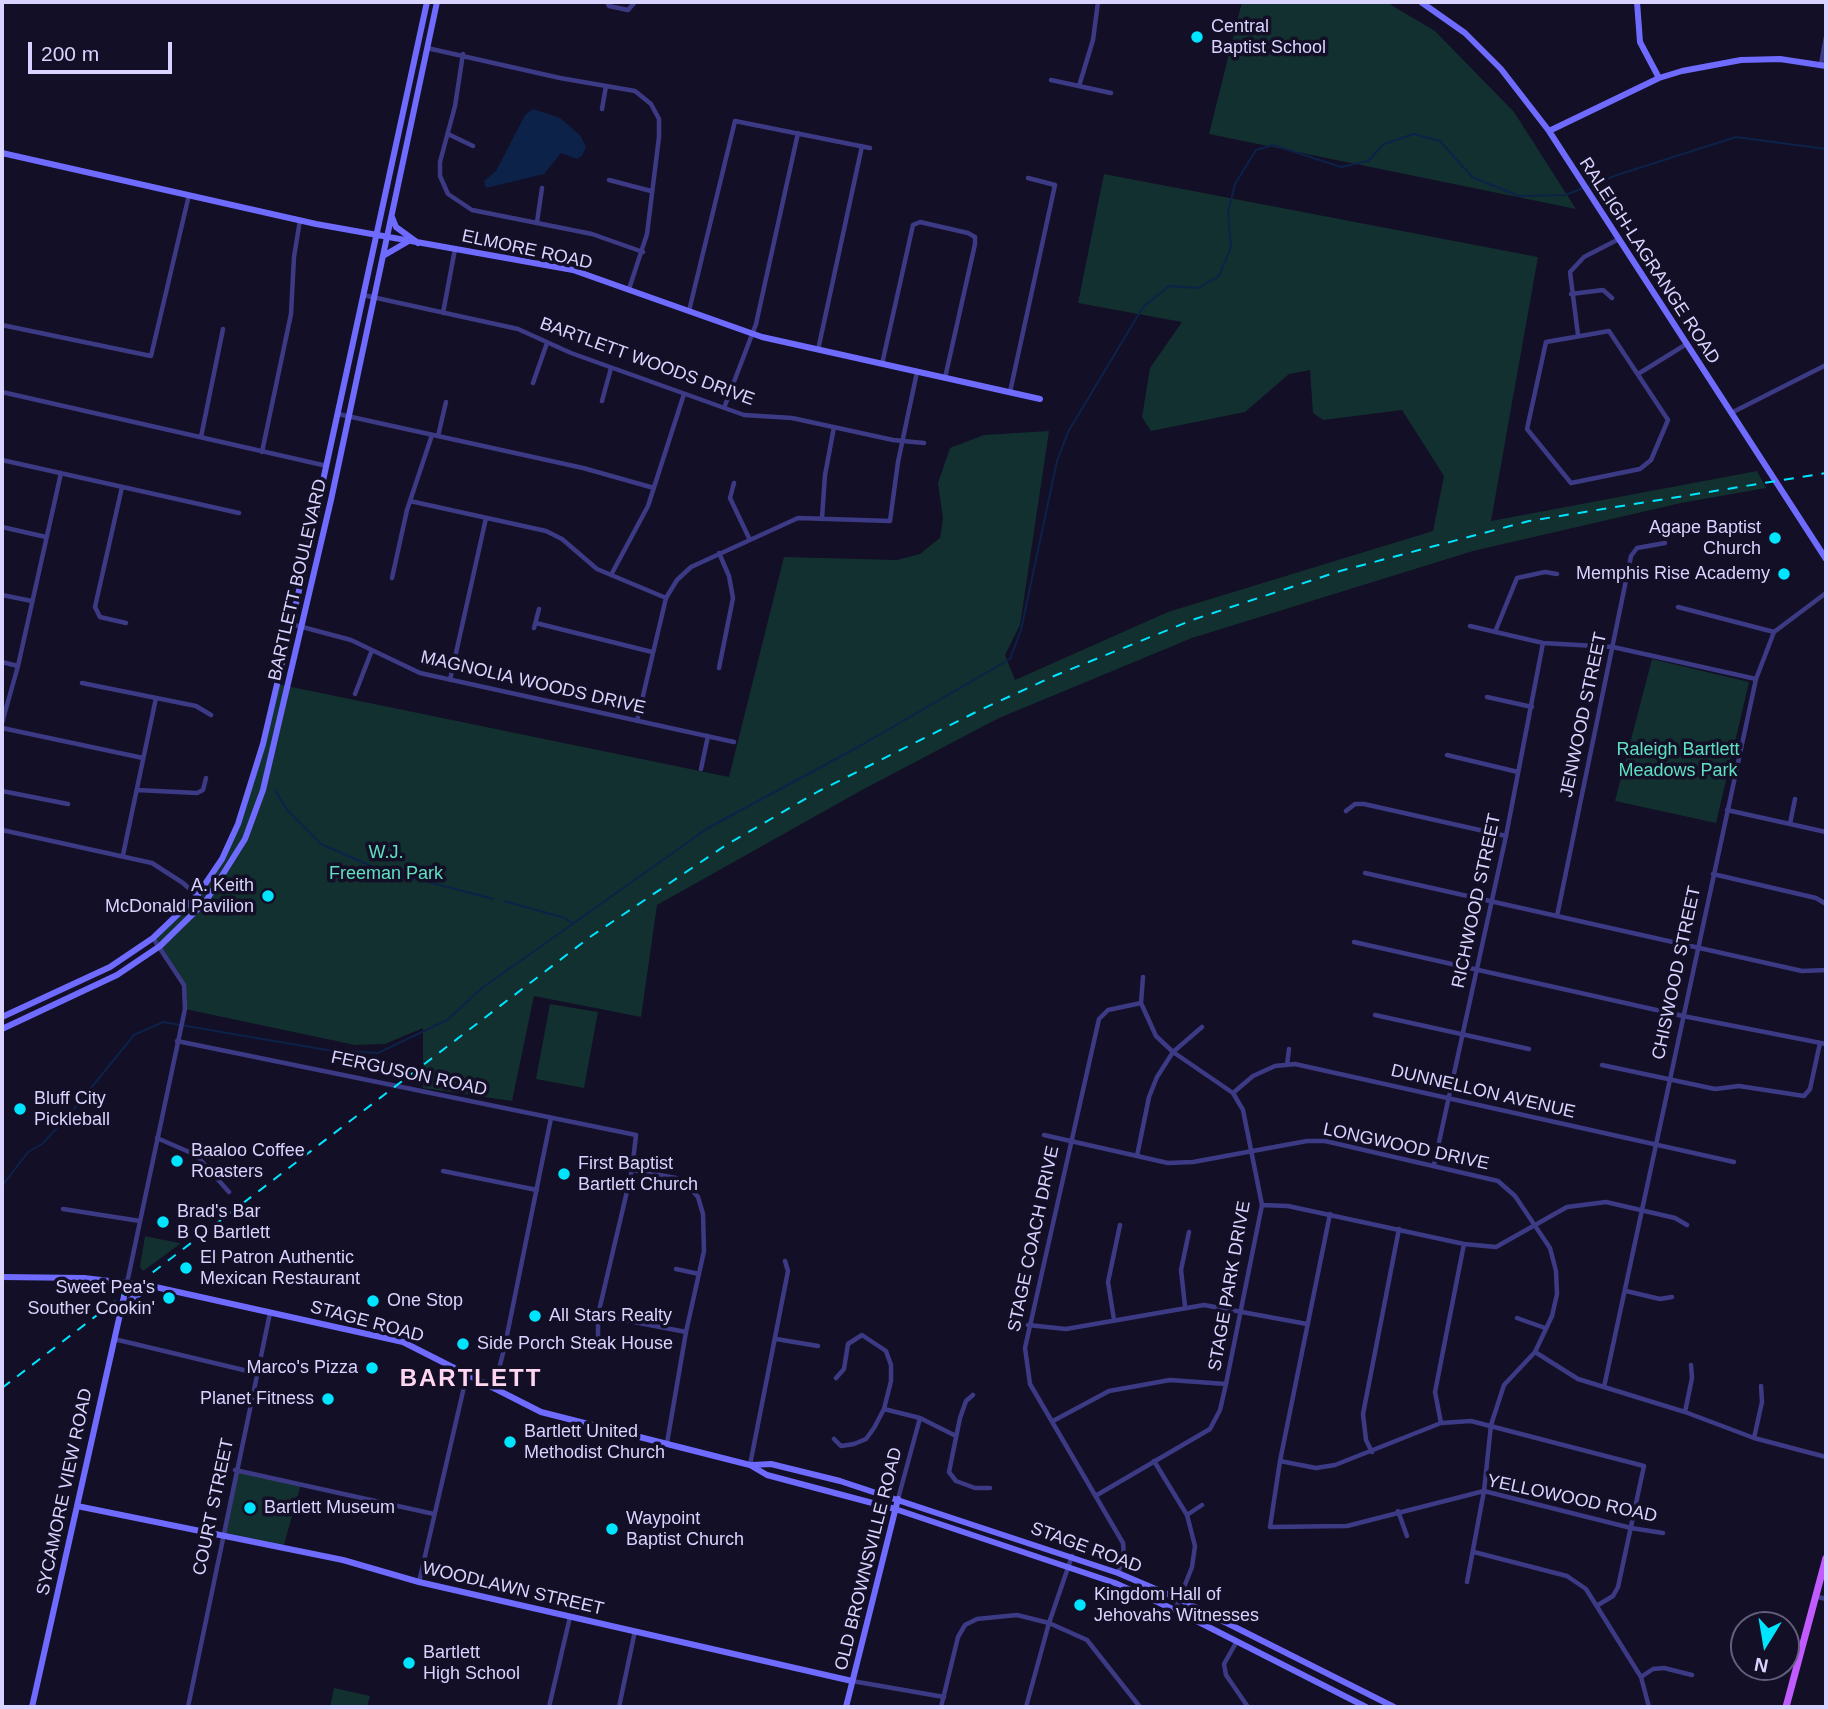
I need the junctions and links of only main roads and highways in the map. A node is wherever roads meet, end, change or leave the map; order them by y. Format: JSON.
{"nodes":[{"id":1,"x":427,"y":2,"type":"edge"},
{"id":2,"x":437,"y":2,"type":"edge"},
{"id":3,"x":1421,"y":2,"type":"edge"},
{"id":4,"x":1637,"y":2,"type":"edge"},
{"id":5,"x":1824,"y":65,"type":"edge"},
{"id":6,"x":1659,"y":78,"type":"junction"},
{"id":7,"x":400,"y":124,"type":"junction"},
{"id":8,"x":410,"y":127,"type":"junction"},
{"id":9,"x":1549,"y":131,"type":"junction"},
{"id":10,"x":2,"y":153,"type":"edge"},
{"id":11,"x":391,"y":215,"type":"junction"},
{"id":12,"x":376,"y":235,"type":"junction"},
{"id":13,"x":387,"y":237,"type":"junction"},
{"id":14,"x":408,"y":241,"type":"junction"},
{"id":15,"x":419,"y":244,"type":"junction"},
{"id":16,"x":382,"y":257,"type":"junction"},
{"id":17,"x":1040,"y":399,"type":"dead end"},
{"id":18,"x":1826,"y":559,"type":"edge"},
{"id":19,"x":110,"y":967,"type":"junction"},
{"id":20,"x":117,"y":975,"type":"junction"},
{"id":21,"x":28,"y":1004,"type":"junction"},
{"id":22,"x":33,"y":1013,"type":"junction"},
{"id":23,"x":2,"y":1017,"type":"edge"},
{"id":24,"x":2,"y":1029,"type":"edge"},
{"id":25,"x":2,"y":1277,"type":"edge"},
{"id":26,"x":127,"y":1283,"type":"junction"},
{"id":27,"x":151,"y":1286,"type":"junction"},
{"id":28,"x":120,"y":1307,"type":"junction"},
{"id":29,"x":750,"y":1465,"type":"junction"},
{"id":30,"x":898,"y":1499,"type":"junction"},
{"id":31,"x":77,"y":1506,"type":"junction"},
{"id":32,"x":895,"y":1509,"type":"junction"},
{"id":33,"x":1826,"y":1558,"type":"edge"},
{"id":34,"x":1826,"y":1581,"type":"edge"},
{"id":35,"x":1822,"y":1598,"type":"edge"},
{"id":36,"x":852,"y":1681,"type":"junction"},
{"id":37,"x":1368,"y":1696,"type":"junction"},
{"id":38,"x":32,"y":1707,"type":"edge"},
{"id":39,"x":846,"y":1707,"type":"edge"},
{"id":40,"x":1364,"y":1707,"type":"edge"},
{"id":41,"x":1394,"y":1707,"type":"edge"},
{"id":42,"x":1786,"y":1707,"type":"edge"}],
"edges":[{"from":1,"to":7,"type":"main road","name":"BARTLETT BOULEVARD"},
{"from":2,"to":8,"type":"main road","name":"BARTLETT BOULEVARD"},
{"from":3,"to":9,"type":"main road","name":"RALEIGH-LAGRANGE ROAD"},
{"from":4,"to":6,"type":"main road"},
{"from":5,"to":6,"type":"main road"},
{"from":6,"to":9,"type":"main road"},
{"from":7,"to":8,"type":"main road"},
{"from":7,"to":12,"type":"main road","name":"BARTLETT BOULEVARD"},
{"from":8,"to":11,"type":"main road","name":"BARTLETT BOULEVARD"},
{"from":9,"to":18,"type":"main road","name":"RALEIGH-LAGRANGE ROAD"},
{"from":10,"to":12,"type":"main road","name":"ELMORE ROAD"},
{"from":11,"to":13,"type":"main road","name":"BARTLETT BOULEVARD"},
{"from":11,"to":15,"type":"main road"},
{"from":12,"to":13,"type":"main road","name":"ELMORE ROAD"},
{"from":12,"to":19,"type":"main road","name":"BARTLETT BOULEVARD"},
{"from":13,"to":14,"type":"main road","name":"ELMORE ROAD"},
{"from":13,"to":16,"type":"main road","name":"BARTLETT BOULEVARD"},
{"from":14,"to":15,"type":"main road","name":"ELMORE ROAD"},
{"from":14,"to":16,"type":"main road"},
{"from":15,"to":17,"type":"main road","name":"ELMORE ROAD"},
{"from":16,"to":20,"type":"main road","name":"BARTLETT BOULEVARD"},
{"from":19,"to":20,"type":"main road"},
{"from":19,"to":21,"type":"main road","name":"BARTLETT BOULEVARD"},
{"from":20,"to":22,"type":"main road","name":"BARTLETT BOULEVARD"},
{"from":21,"to":22,"type":"main road"},
{"from":21,"to":23,"type":"main road","name":"BARTLETT BOULEVARD"},
{"from":22,"to":24,"type":"main road","name":"BARTLETT BOULEVARD"},
{"from":25,"to":26,"type":"main road","name":"STAGE ROAD"},
{"from":26,"to":27,"type":"main road","name":"STAGE ROAD"},
{"from":26,"to":28,"type":"main road","name":"SYCAMORE VIEW ROAD"},
{"from":27,"to":28,"type":"main road"},
{"from":27,"to":29,"type":"main road","name":"STAGE ROAD"},
{"from":28,"to":31,"type":"main road","name":"SYCAMORE VIEW ROAD"},
{"from":29,"to":30,"type":"main road","name":"STAGE ROAD"},
{"from":29,"to":32,"type":"main road","name":"STAGE ROAD"},
{"from":30,"to":32,"type":"main road","name":"OLD BROWNSVILLE ROAD"},
{"from":30,"to":37,"type":"main road","name":"STAGE ROAD"},
{"from":31,"to":36,"type":"main road","name":"WOODLAWN STREET"},
{"from":31,"to":38,"type":"main road","name":"SYCAMORE VIEW ROAD"},
{"from":32,"to":36,"type":"main road","name":"OLD BROWNSVILLE ROAD"},
{"from":32,"to":40,"type":"main road","name":"STAGE ROAD"},
{"from":33,"to":35,"type":"main road"},
{"from":34,"to":35,"type":"main road"},
{"from":35,"to":42,"type":"main road"},
{"from":36,"to":39,"type":"main road","name":"OLD BROWNSVILLE ROAD"},
{"from":37,"to":40,"type":"main road"},
{"from":37,"to":41,"type":"main road","name":"STAGE ROAD"}]}
